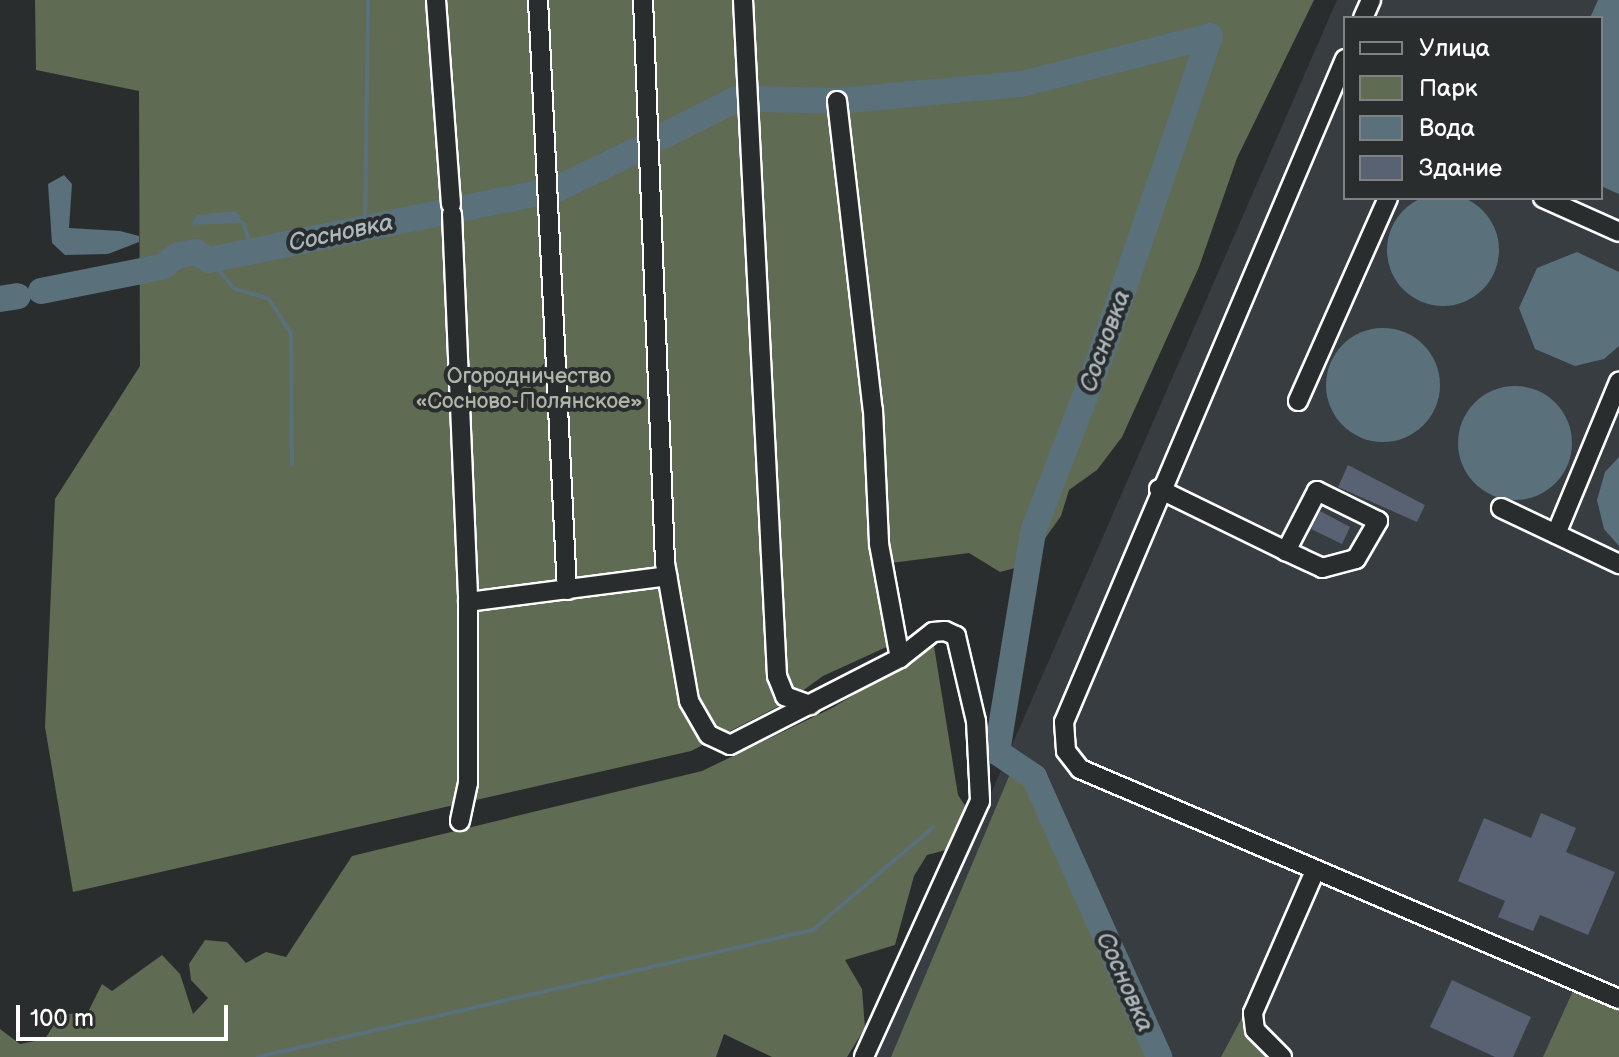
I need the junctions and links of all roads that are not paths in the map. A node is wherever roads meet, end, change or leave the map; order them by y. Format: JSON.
{"nodes":[{"id":1,"x":436,"y":0,"type":"edge"},
{"id":2,"x":538,"y":0,"type":"edge"},
{"id":3,"x":643,"y":0,"type":"edge"},
{"id":4,"x":743,"y":0,"type":"edge"},
{"id":5,"x":1343,"y":64,"type":"edge"},
{"id":6,"x":837,"y":101,"type":"dead end"},
{"id":7,"x":1387,"y":200,"type":"edge"},
{"id":8,"x":1547,"y":200,"type":"edge"},
{"id":9,"x":1619,"y":232,"type":"edge"},
{"id":10,"x":1619,"y":382,"type":"edge"},
{"id":11,"x":1298,"y":401,"type":"dead end"},
{"id":12,"x":1159,"y":489,"type":"junction"},
{"id":13,"x":1501,"y":508,"type":"dead end"},
{"id":14,"x":1556,"y":534,"type":"junction"},
{"id":15,"x":1286,"y":551,"type":"junction"},
{"id":16,"x":1619,"y":564,"type":"edge"},
{"id":17,"x":667,"y":576,"type":"junction"},
{"id":18,"x":567,"y":590,"type":"junction"},
{"id":19,"x":468,"y":602,"type":"junction"},
{"id":20,"x":900,"y":658,"type":"junction"},
{"id":21,"x":810,"y":705,"type":"junction"},
{"id":22,"x":460,"y":821,"type":"dead end"},
{"id":23,"x":1315,"y":871,"type":"junction"},
{"id":24,"x":1619,"y":999,"type":"edge"},
{"id":25,"x":864,"y":1057,"type":"edge"},
{"id":26,"x":1282,"y":1057,"type":"edge"}],
"edges":[{"from":1,"to":19,"type":"lane"},
{"from":2,"to":18,"type":"lane"},
{"from":3,"to":17,"type":"lane"},
{"from":4,"to":21,"type":"lane"},
{"from":5,"to":12,"type":"lane"},
{"from":6,"to":20,"type":"lane"},
{"from":7,"to":11,"type":"lane"},
{"from":8,"to":9,"type":"lane"},
{"from":10,"to":14,"type":"lane"},
{"from":12,"to":15,"type":"lane"},
{"from":12,"to":23,"type":"lane"},
{"from":13,"to":14,"type":"lane"},
{"from":14,"to":16,"type":"lane"},
{"from":15,"to":15,"type":"lane"},
{"from":17,"to":18,"type":"lane"},
{"from":17,"to":21,"type":"lane"},
{"from":18,"to":19,"type":"lane"},
{"from":19,"to":22,"type":"lane"},
{"from":20,"to":21,"type":"lane"},
{"from":20,"to":25,"type":"lane"},
{"from":23,"to":24,"type":"lane"},
{"from":23,"to":26,"type":"lane"}]}
